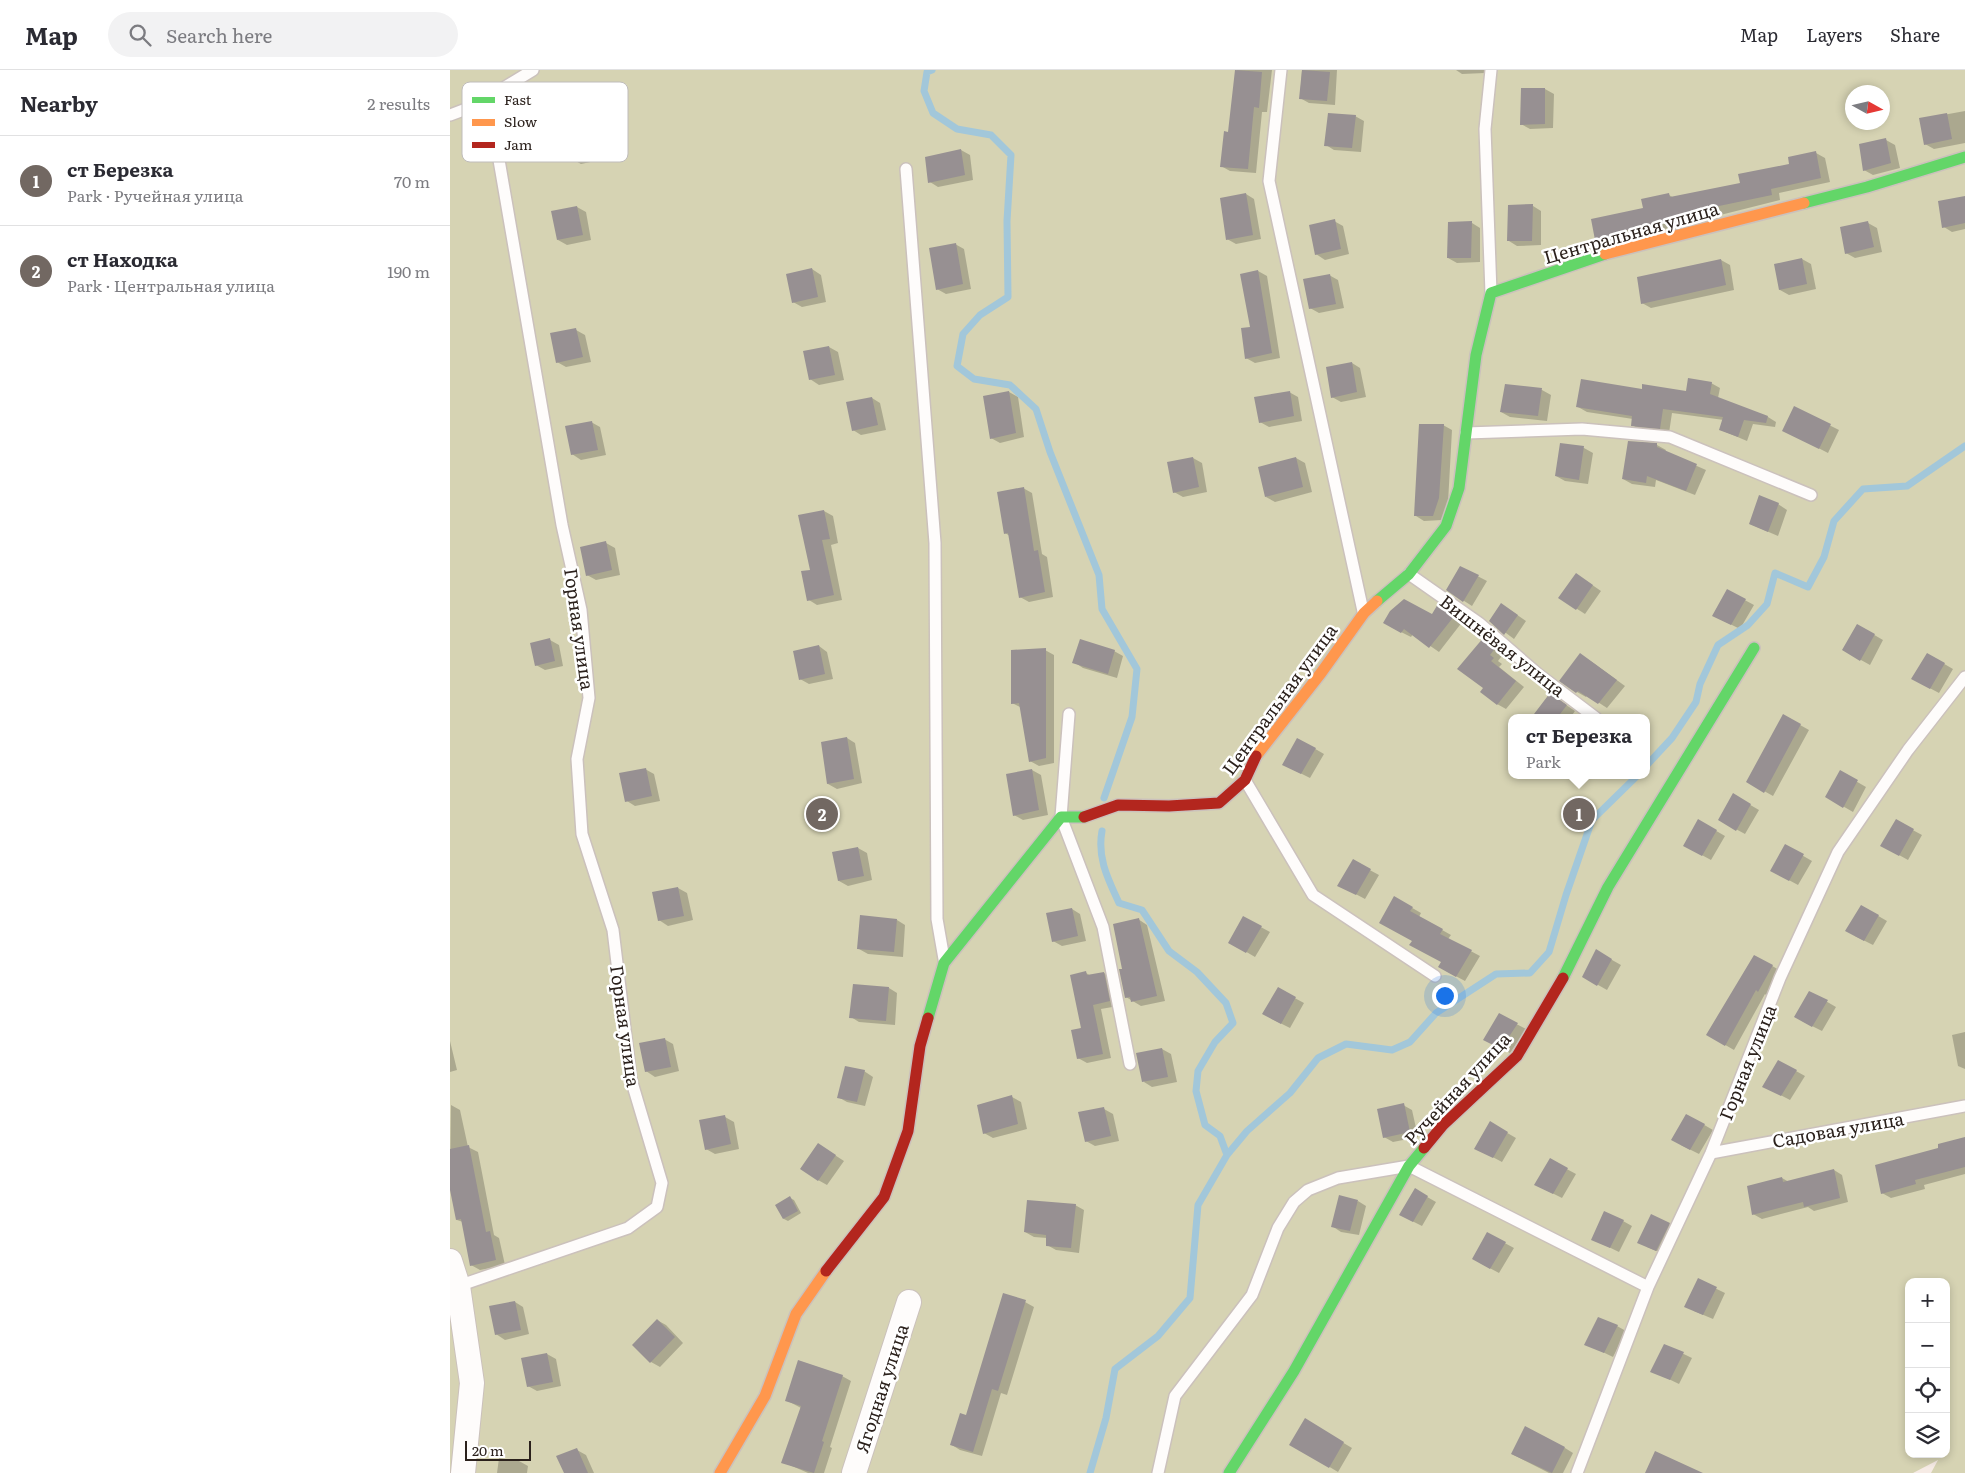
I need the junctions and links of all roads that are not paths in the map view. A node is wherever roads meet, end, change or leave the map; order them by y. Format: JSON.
{"nodes":[{"id":1,"x":533,"y":70,"type":"edge"},
{"id":2,"x":1281,"y":70,"type":"edge"},
{"id":3,"x":1491,"y":70,"type":"edge"},
{"id":4,"x":513,"y":82,"type":"edge"},
{"id":5,"x":462,"y":110,"type":"edge"},
{"id":6,"x":450,"y":115,"type":"edge"},
{"id":7,"x":1965,"y":157,"type":"edge"},
{"id":8,"x":499,"y":162,"type":"edge"},
{"id":9,"x":906,"y":169,"type":"dead end"},
{"id":10,"x":1491,"y":294,"type":"junction"},
{"id":11,"x":1466,"y":433,"type":"junction"},
{"id":12,"x":1811,"y":495,"type":"dead end"},
{"id":13,"x":1409,"y":574,"type":"junction"},
{"id":14,"x":1364,"y":613,"type":"junction"},
{"id":15,"x":1754,"y":648,"type":"dead end"},
{"id":16,"x":1965,"y":677,"type":"edge"},
{"id":17,"x":1069,"y":714,"type":"dead end"},
{"id":18,"x":1591,"y":714,"type":"edge"},
{"id":19,"x":1245,"y":780,"type":"junction"},
{"id":20,"x":1061,"y":817,"type":"junction"},
{"id":21,"x":944,"y":963,"type":"junction"},
{"id":22,"x":1435,"y":976,"type":"dead end"},
{"id":23,"x":1130,"y":1064,"type":"dead end"},
{"id":24,"x":1965,"y":1106,"type":"edge"},
{"id":25,"x":1711,"y":1153,"type":"junction"},
{"id":26,"x":1409,"y":1166,"type":"junction"},
{"id":27,"x":450,"y":1261,"type":"edge"},
{"id":28,"x":458,"y":1286,"type":"junction"},
{"id":29,"x":1648,"y":1287,"type":"junction"},
{"id":30,"x":909,"y":1302,"type":"dead end"},
{"id":31,"x":463,"y":1473,"type":"edge"},
{"id":32,"x":720,"y":1473,"type":"edge"},
{"id":33,"x":854,"y":1473,"type":"edge"},
{"id":34,"x":1158,"y":1473,"type":"edge"},
{"id":35,"x":1228,"y":1473,"type":"edge"},
{"id":36,"x":1576,"y":1473,"type":"edge"}],
"edges":[{"from":1,"to":4,"type":"lane"},
{"from":2,"to":14,"type":"lane"},
{"from":3,"to":10,"type":"lane"},
{"from":5,"to":6,"type":"lane"},
{"from":7,"to":10,"type":"street","name":"Центральная улица"},
{"from":8,"to":28,"type":"lane","name":"Горная улица"},
{"from":9,"to":21,"type":"lane"},
{"from":10,"to":11,"type":"street","name":"Центральная улица"},
{"from":11,"to":12,"type":"lane"},
{"from":11,"to":13,"type":"street","name":"Центральная улица"},
{"from":13,"to":14,"type":"street","name":"Центральная улица"},
{"from":13,"to":18,"type":"lane","name":"Вишнёвая улица"},
{"from":14,"to":19,"type":"street","name":"Центральная улица"},
{"from":15,"to":26,"type":"street","name":"Ручейная улица"},
{"from":16,"to":25,"type":"lane","name":"Горная улица"},
{"from":17,"to":20,"type":"lane"},
{"from":19,"to":20,"type":"street","name":"Центральная улица"},
{"from":19,"to":22,"type":"lane"},
{"from":20,"to":21,"type":"street"},
{"from":20,"to":23,"type":"lane"},
{"from":21,"to":32,"type":"street"},
{"from":24,"to":25,"type":"lane","name":"Садовая улица"},
{"from":25,"to":29,"type":"lane","name":"Горная улица"},
{"from":26,"to":29,"type":"lane"},
{"from":26,"to":34,"type":"lane"},
{"from":26,"to":35,"type":"street","name":"Ручейная улица"},
{"from":27,"to":28,"type":"street"},
{"from":28,"to":31,"type":"street"},
{"from":29,"to":36,"type":"lane","name":"Горная улица"},
{"from":30,"to":33,"type":"street","name":"Ягодная улица"}]}
